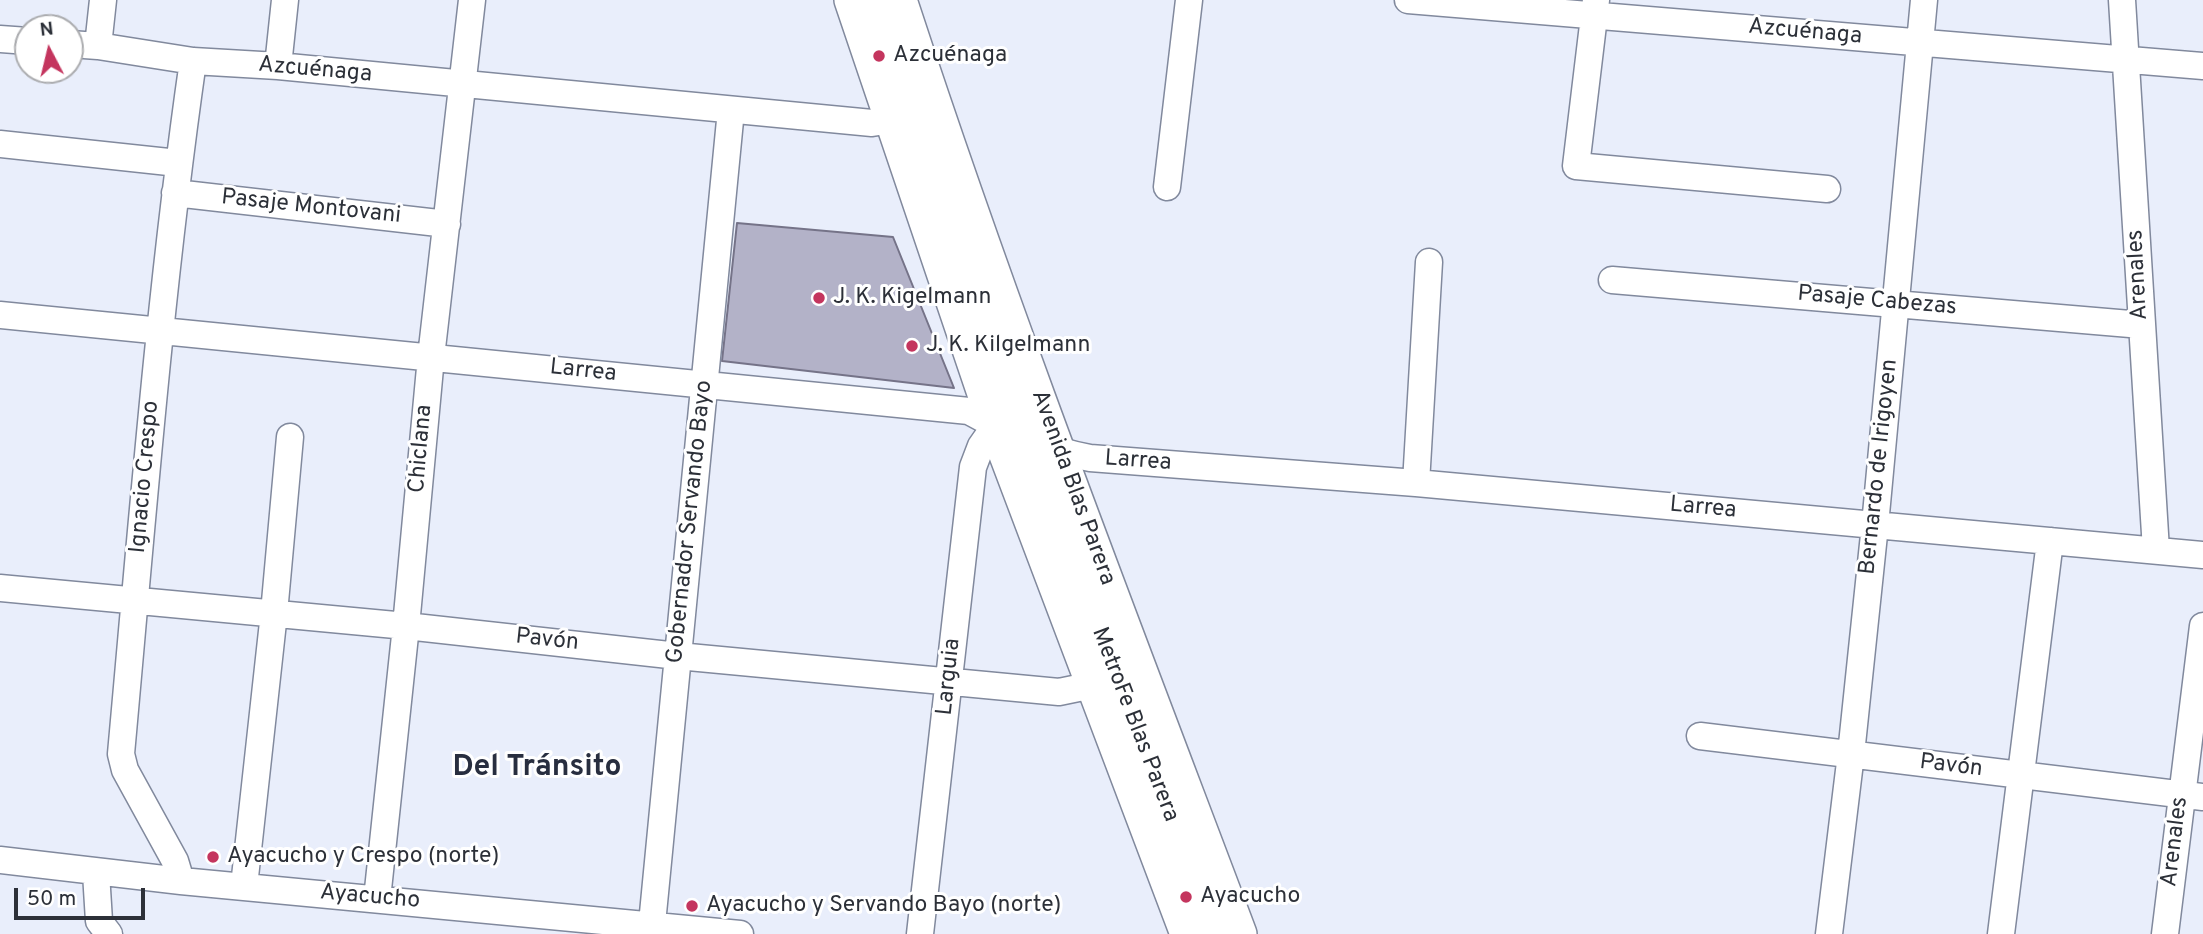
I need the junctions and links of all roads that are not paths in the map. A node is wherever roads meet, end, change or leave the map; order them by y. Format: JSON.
{"nodes":[{"id":1,"x":103,"y":0,"type":"edge"},
{"id":2,"x":285,"y":0,"type":"edge"},
{"id":3,"x":472,"y":0,"type":"edge"},
{"id":4,"x":851,"y":0,"type":"edge"},
{"id":5,"x":876,"y":0,"type":"edge"},
{"id":6,"x":900,"y":0,"type":"edge"},
{"id":7,"x":1189,"y":0,"type":"edge"},
{"id":8,"x":1408,"y":0,"type":"edge"},
{"id":9,"x":1924,"y":0,"type":"edge"},
{"id":10,"x":2122,"y":0,"type":"edge"},
{"id":11,"x":1595,"y":8,"type":"edge"},
{"id":12,"x":1918,"y":42,"type":"junction"},
{"id":13,"x":84,"y":45,"type":"edge"},
{"id":14,"x":98,"y":46,"type":"junction"},
{"id":15,"x":2127,"y":60,"type":"junction"},
{"id":16,"x":193,"y":61,"type":"junction"},
{"id":17,"x":278,"y":66,"type":"junction"},
{"id":18,"x":2203,"y":66,"type":"edge"},
{"id":19,"x":464,"y":85,"type":"junction"},
{"id":20,"x":731,"y":110,"type":"junction"},
{"id":21,"x":914,"y":116,"type":"junction"},
{"id":22,"x":0,"y":144,"type":"edge"},
{"id":23,"x":178,"y":163,"type":"junction"},
{"id":24,"x":1167,"y":187,"type":"dead end"},
{"id":25,"x":1826,"y":189,"type":"dead end"},
{"id":26,"x":175,"y":193,"type":"junction"},
{"id":27,"x":447,"y":223,"type":"junction"},
{"id":28,"x":1430,"y":262,"type":"dead end"},
{"id":29,"x":1612,"y":280,"type":"dead end"},
{"id":30,"x":1896,"y":304,"type":"junction"},
{"id":31,"x":0,"y":315,"type":"edge"},
{"id":32,"x":2142,"y":325,"type":"junction"},
{"id":33,"x":160,"y":331,"type":"junction"},
{"id":34,"x":431,"y":357,"type":"junction"},
{"id":35,"x":705,"y":384,"type":"junction"},
{"id":36,"x":996,"y":426,"type":"junction"},
{"id":37,"x":290,"y":437,"type":"dead end"},
{"id":38,"x":1026,"y":438,"type":"junction"},
{"id":39,"x":1058,"y":452,"type":"junction"},
{"id":40,"x":1416,"y":483,"type":"junction"},
{"id":41,"x":1875,"y":525,"type":"junction"},
{"id":42,"x":2050,"y":541,"type":"junction"},
{"id":43,"x":2156,"y":550,"type":"junction"},
{"id":44,"x":2203,"y":555,"type":"edge"},
{"id":45,"x":0,"y":588,"type":"edge"},
{"id":46,"x":135,"y":600,"type":"junction"},
{"id":47,"x":274,"y":613,"type":"junction"},
{"id":48,"x":406,"y":626,"type":"junction"},
{"id":49,"x":2203,"y":626,"type":"edge"},
{"id":50,"x":678,"y":656,"type":"junction"},
{"id":51,"x":950,"y":680,"type":"junction"},
{"id":52,"x":1093,"y":685,"type":"junction"},
{"id":53,"x":1700,"y":736,"type":"dead end"},
{"id":54,"x":1851,"y":754,"type":"junction"},
{"id":55,"x":2020,"y":775,"type":"junction"},
{"id":56,"x":2193,"y":796,"type":"edge"},
{"id":57,"x":0,"y":860,"type":"edge"},
{"id":58,"x":96,"y":873,"type":"junction"},
{"id":59,"x":181,"y":881,"type":"junction"},
{"id":60,"x":244,"y":886,"type":"junction"},
{"id":61,"x":377,"y":899,"type":"junction"},
{"id":62,"x":102,"y":930,"type":"edge"},
{"id":63,"x":651,"y":930,"type":"edge"},
{"id":64,"x":740,"y":934,"type":"edge"},
{"id":65,"x":920,"y":934,"type":"edge"},
{"id":66,"x":1187,"y":934,"type":"edge"},
{"id":67,"x":1213,"y":934,"type":"edge"},
{"id":68,"x":1240,"y":934,"type":"edge"},
{"id":69,"x":1829,"y":934,"type":"edge"},
{"id":70,"x":2001,"y":934,"type":"edge"},
{"id":71,"x":2165,"y":934,"type":"edge"}],
"edges":[{"from":1,"to":14,"type":"street"},
{"from":2,"to":17,"type":"street"},
{"from":3,"to":19,"type":"street","name":"Chiclana"},
{"from":4,"to":21,"type":"main road","name":"Avenida Blas Parera"},
{"from":5,"to":21,"type":"street","name":"MetroFe Blas Parera"},
{"from":6,"to":21,"type":"main road","name":"Avenida Blas Parera"},
{"from":7,"to":24,"type":"street"},
{"from":8,"to":11,"type":"street","name":"Azcuénaga"},
{"from":9,"to":12,"type":"street","name":"Bernardo de Irigoyen"},
{"from":10,"to":15,"type":"street","name":"Arenales"},
{"from":11,"to":12,"type":"street","name":"Azcuénaga"},
{"from":11,"to":25,"type":"street"},
{"from":12,"to":15,"type":"street","name":"Azcuénaga"},
{"from":12,"to":30,"type":"street","name":"Bernardo de Irigoyen"},
{"from":13,"to":14,"type":"street","name":"Azcuénaga"},
{"from":14,"to":16,"type":"street","name":"Azcuénaga"},
{"from":15,"to":18,"type":"street","name":"Azcuénaga"},
{"from":15,"to":32,"type":"street","name":"Arenales"},
{"from":16,"to":17,"type":"street","name":"Azcuénaga"},
{"from":16,"to":23,"type":"street","name":"Ignacio Crespo"},
{"from":17,"to":19,"type":"street","name":"Azcuénaga"},
{"from":19,"to":20,"type":"street","name":"Azcuénaga"},
{"from":19,"to":27,"type":"street","name":"Chiclana"},
{"from":20,"to":21,"type":"street","name":"Azcuénaga"},
{"from":20,"to":35,"type":"street","name":"Gobernador Servando Bayo"},
{"from":21,"to":36,"type":"main road","name":"Avenida Blas Parera"},
{"from":21,"to":38,"type":"street","name":"MetroFe Blas Parera"},
{"from":21,"to":39,"type":"main road","name":"Avenida Blas Parera"},
{"from":22,"to":23,"type":"street"},
{"from":23,"to":26,"type":"street","name":"Ignacio Crespo"},
{"from":26,"to":27,"type":"street","name":"Pasaje Montovani"},
{"from":26,"to":33,"type":"street","name":"Ignacio Crespo"},
{"from":27,"to":34,"type":"street","name":"Chiclana"},
{"from":28,"to":40,"type":"street"},
{"from":29,"to":30,"type":"street","name":"Pasaje Cabezas"},
{"from":30,"to":32,"type":"street","name":"Pasaje Cabezas"},
{"from":30,"to":41,"type":"street","name":"Bernardo de Irigoyen"},
{"from":31,"to":33,"type":"street","name":"Larrea"},
{"from":32,"to":43,"type":"street","name":"Arenales"},
{"from":33,"to":34,"type":"street","name":"Larrea"},
{"from":33,"to":46,"type":"street","name":"Ignacio Crespo"},
{"from":34,"to":35,"type":"street","name":"Larrea"},
{"from":34,"to":48,"type":"street","name":"Chiclana"},
{"from":35,"to":36,"type":"street","name":"Larrea"},
{"from":35,"to":50,"type":"street","name":"Gobernador Servando Bayo"},
{"from":36,"to":38,"type":"street","name":"Larrea"},
{"from":36,"to":51,"type":"street","name":"Larguia"},
{"from":36,"to":52,"type":"main road","name":"Avenida Blas Parera"},
{"from":37,"to":47,"type":"street"},
{"from":38,"to":39,"type":"street","name":"Larrea"},
{"from":38,"to":67,"type":"street","name":"MetroFe Blas Parera"},
{"from":39,"to":40,"type":"street","name":"Larrea"},
{"from":39,"to":68,"type":"main road","name":"Avenida Blas Parera"},
{"from":40,"to":41,"type":"street","name":"Larrea"},
{"from":41,"to":42,"type":"street","name":"Larrea"},
{"from":41,"to":54,"type":"street","name":"Bernardo de Irigoyen"},
{"from":42,"to":43,"type":"street","name":"Larrea"},
{"from":42,"to":55,"type":"street"},
{"from":43,"to":44,"type":"street","name":"Larrea"},
{"from":45,"to":46,"type":"street","name":"Pavón"},
{"from":46,"to":47,"type":"street","name":"Pavón"},
{"from":46,"to":59,"type":"street","name":"Ignacio Crespo"},
{"from":47,"to":48,"type":"street","name":"Pavón"},
{"from":47,"to":60,"type":"street"},
{"from":48,"to":50,"type":"street","name":"Pavón"},
{"from":48,"to":61,"type":"street","name":"Chiclana"},
{"from":49,"to":56,"type":"street","name":"Arenales"},
{"from":50,"to":51,"type":"street","name":"Pavón"},
{"from":50,"to":63,"type":"street","name":"Gobernador Servando Bayo"},
{"from":51,"to":52,"type":"street","name":"Pavón"},
{"from":51,"to":65,"type":"street","name":"Larguia"},
{"from":52,"to":66,"type":"main road","name":"Avenida Blas Parera"},
{"from":53,"to":54,"type":"street","name":"Pavón"},
{"from":54,"to":55,"type":"street","name":"Pavón"},
{"from":54,"to":69,"type":"street","name":"Bernardo de Irigoyen"},
{"from":55,"to":56,"type":"street","name":"Pavón"},
{"from":55,"to":70,"type":"street"},
{"from":56,"to":71,"type":"street","name":"Arenales"},
{"from":57,"to":58,"type":"street","name":"Ayacucho"},
{"from":58,"to":59,"type":"street","name":"Ayacucho"},
{"from":58,"to":62,"type":"street"},
{"from":59,"to":60,"type":"street","name":"Ayacucho"},
{"from":60,"to":61,"type":"street","name":"Ayacucho"},
{"from":61,"to":63,"type":"street","name":"Ayacucho"},
{"from":63,"to":64,"type":"street","name":"Ayacucho"}]}
